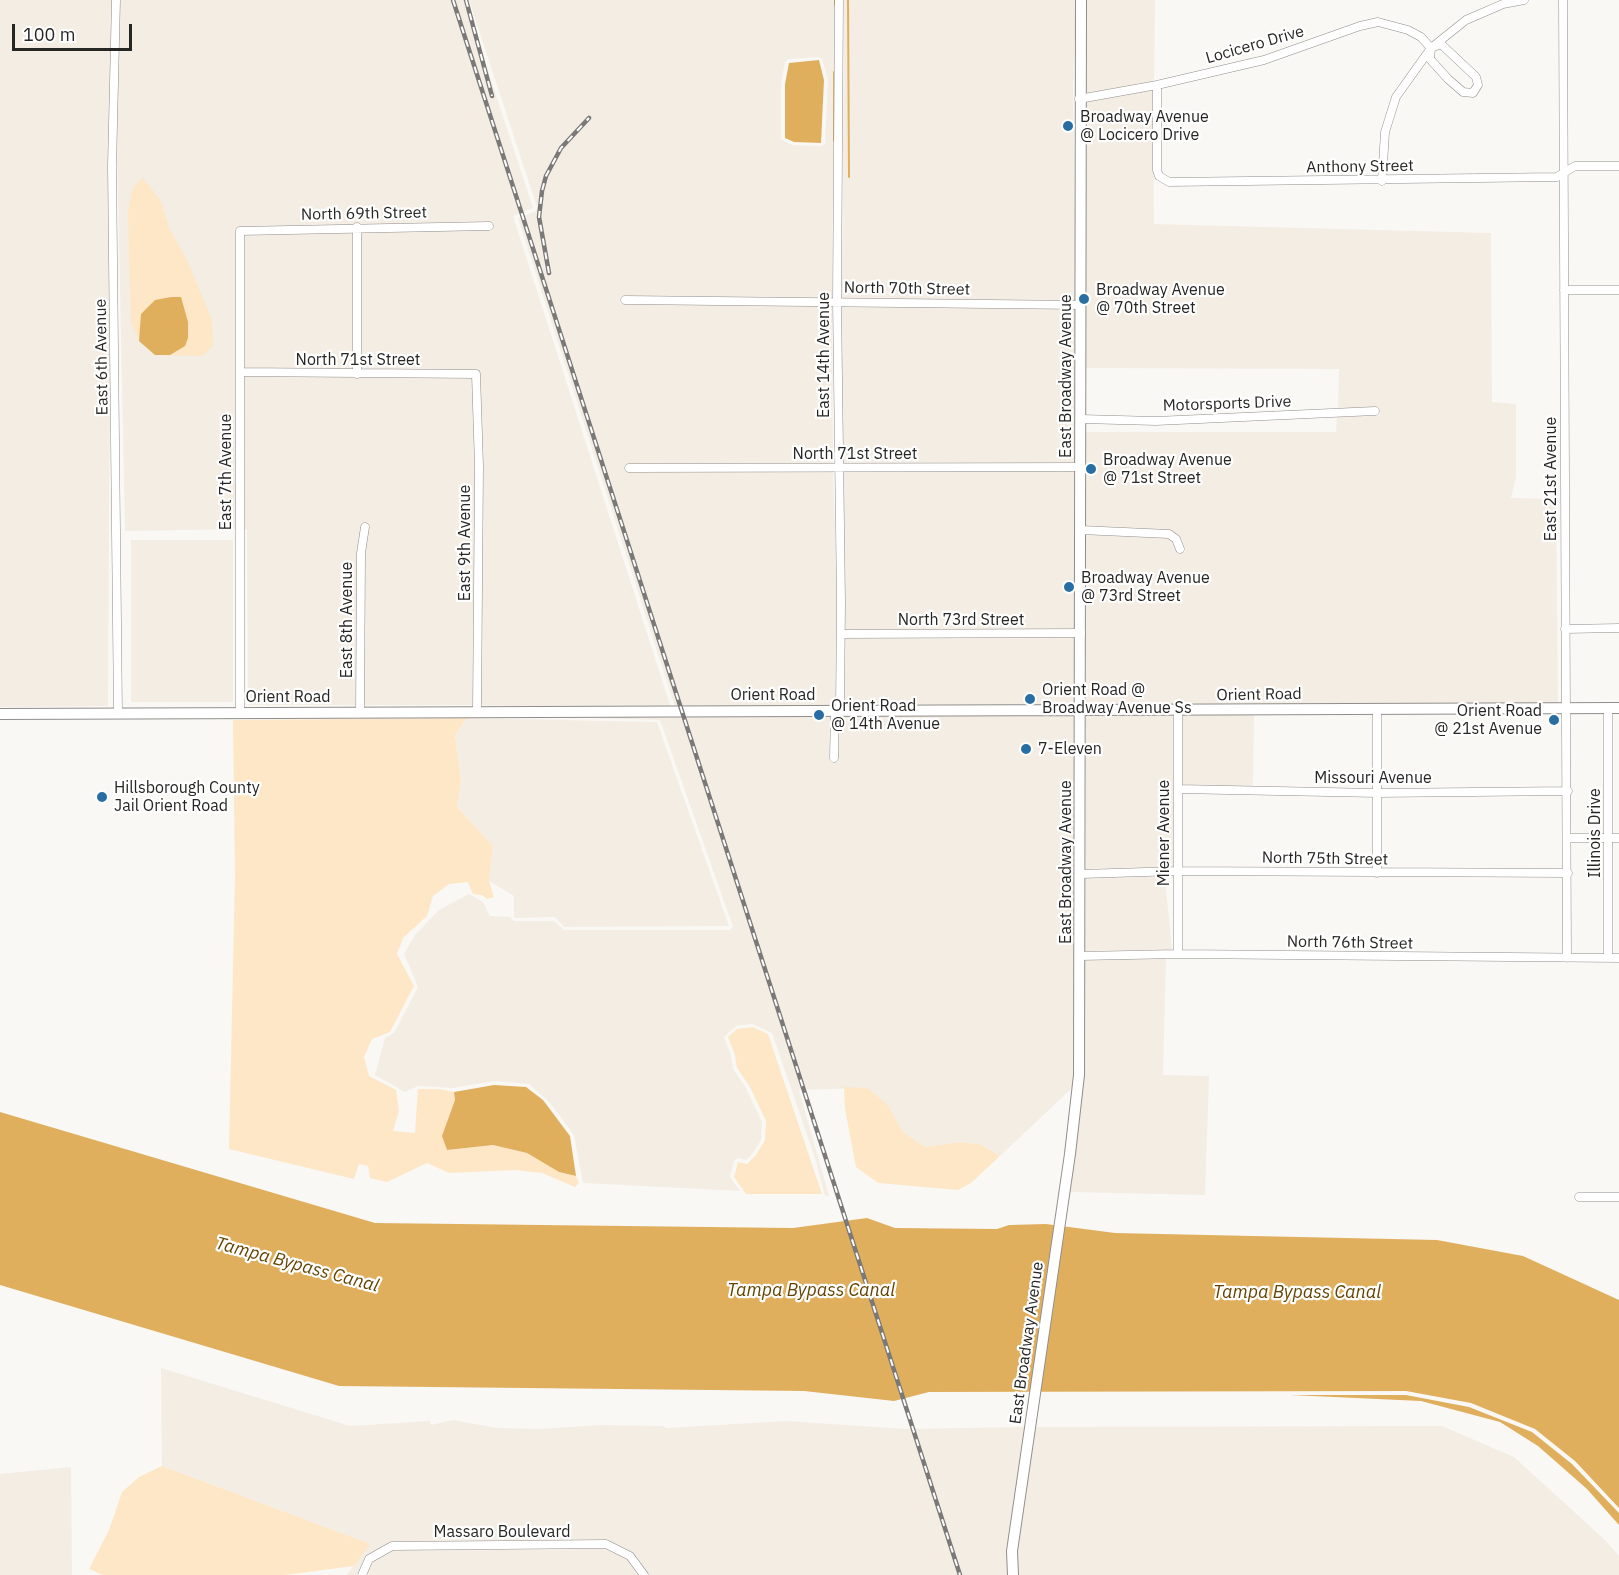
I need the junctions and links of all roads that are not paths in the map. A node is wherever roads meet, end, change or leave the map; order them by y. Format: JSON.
{"nodes":[{"id":1,"x":116,"y":0,"type":"edge"},
{"id":2,"x":839,"y":0,"type":"edge"},
{"id":3,"x":1081,"y":0,"type":"edge"},
{"id":4,"x":1524,"y":0,"type":"edge"},
{"id":5,"x":1563,"y":0,"type":"edge"},
{"id":6,"x":1431,"y":48,"type":"junction"},
{"id":7,"x":1157,"y":85,"type":"junction"},
{"id":8,"x":1079,"y":99,"type":"junction"},
{"id":9,"x":1619,"y":166,"type":"edge"},
{"id":10,"x":1563,"y":176,"type":"junction"},
{"id":11,"x":1382,"y":181,"type":"junction"},
{"id":12,"x":489,"y":226,"type":"dead end"},
{"id":13,"x":357,"y":227,"type":"junction"},
{"id":14,"x":240,"y":231,"type":"joint"},
{"id":15,"x":1564,"y":290,"type":"junction"},
{"id":16,"x":1619,"y":290,"type":"edge"},
{"id":17,"x":625,"y":300,"type":"dead end"},
{"id":18,"x":837,"y":302,"type":"junction"},
{"id":19,"x":1081,"y":305,"type":"junction"},
{"id":20,"x":240,"y":372,"type":"junction"},
{"id":21,"x":357,"y":374,"type":"junction"},
{"id":22,"x":476,"y":374,"type":"joint"},
{"id":23,"x":1375,"y":411,"type":"dead end"},
{"id":24,"x":1081,"y":419,"type":"junction"},
{"id":25,"x":837,"y":467,"type":"junction"},
{"id":26,"x":1080,"y":467,"type":"junction"},
{"id":27,"x":629,"y":468,"type":"dead end"},
{"id":28,"x":365,"y":527,"type":"dead end"},
{"id":29,"x":1080,"y":530,"type":"junction"},
{"id":30,"x":1180,"y":549,"type":"dead end"},
{"id":31,"x":1619,"y":628,"type":"edge"},
{"id":32,"x":1565,"y":629,"type":"junction"},
{"id":33,"x":1081,"y":633,"type":"junction"},
{"id":34,"x":840,"y":634,"type":"junction"},
{"id":35,"x":1377,"y":708,"type":"junction"},
{"id":36,"x":1567,"y":708,"type":"junction"},
{"id":37,"x":1613,"y":708,"type":"edge"},
{"id":38,"x":837,"y":710,"type":"junction"},
{"id":39,"x":1081,"y":711,"type":"junction"},
{"id":40,"x":1178,"y":711,"type":"junction"},
{"id":41,"x":240,"y":712,"type":"junction"},
{"id":42,"x":118,"y":713,"type":"junction"},
{"id":43,"x":360,"y":713,"type":"junction"},
{"id":44,"x":477,"y":713,"type":"junction"},
{"id":45,"x":0,"y":714,"type":"edge"},
{"id":46,"x":834,"y":758,"type":"dead end"},
{"id":47,"x":1178,"y":789,"type":"junction"},
{"id":48,"x":1568,"y":791,"type":"junction"},
{"id":49,"x":1377,"y":792,"type":"junction"},
{"id":50,"x":1568,"y":838,"type":"junction"},
{"id":51,"x":1609,"y":838,"type":"junction"},
{"id":52,"x":1619,"y":838,"type":"edge"},
{"id":53,"x":1178,"y":871,"type":"junction"},
{"id":54,"x":1081,"y":873,"type":"junction"},
{"id":55,"x":1377,"y":873,"type":"junction"},
{"id":56,"x":1568,"y":873,"type":"junction"},
{"id":57,"x":1178,"y":954,"type":"junction"},
{"id":58,"x":1080,"y":956,"type":"junction"},
{"id":59,"x":1567,"y":958,"type":"junction"},
{"id":60,"x":1608,"y":958,"type":"junction"},
{"id":61,"x":1619,"y":958,"type":"edge"},
{"id":62,"x":1579,"y":1197,"type":"dead end"},
{"id":63,"x":1619,"y":1197,"type":"edge"},
{"id":64,"x":362,"y":1575,"type":"edge"},
{"id":65,"x":644,"y":1575,"type":"edge"},
{"id":66,"x":1013,"y":1575,"type":"edge"}],
"edges":[{"from":1,"to":42,"type":"street","name":"East 6th Avenue"},
{"from":2,"to":18,"type":"street","name":"East 14th Avenue"},
{"from":3,"to":8,"type":"street","name":"East Broadway Avenue"},
{"from":4,"to":6,"type":"street"},
{"from":5,"to":10,"type":"street","name":"East 21st Avenue"},
{"from":6,"to":6,"type":"street","name":"Locicero Drive"},
{"from":6,"to":7,"type":"street","name":"Locicero Drive"},
{"from":6,"to":11,"type":"street"},
{"from":7,"to":8,"type":"street","name":"Locicero Drive"},
{"from":7,"to":11,"type":"street","name":"Anthony Street"},
{"from":8,"to":19,"type":"street","name":"East Broadway Avenue"},
{"from":9,"to":10,"type":"street","name":"Anthony Street"},
{"from":10,"to":11,"type":"street","name":"Anthony Street"},
{"from":10,"to":15,"type":"street","name":"East 21st Avenue"},
{"from":12,"to":13,"type":"street","name":"North 69th Street"},
{"from":13,"to":14,"type":"street","name":"North 69th Street"},
{"from":13,"to":21,"type":"street"},
{"from":14,"to":20,"type":"street","name":"East 7th Avenue"},
{"from":15,"to":16,"type":"street"},
{"from":15,"to":32,"type":"street","name":"East 21st Avenue"},
{"from":17,"to":18,"type":"street","name":"North 70th Street"},
{"from":18,"to":19,"type":"street","name":"North 70th Street"},
{"from":18,"to":25,"type":"street","name":"East 14th Avenue"},
{"from":19,"to":24,"type":"street","name":"East Broadway Avenue"},
{"from":20,"to":21,"type":"street","name":"North 71st Street"},
{"from":20,"to":41,"type":"street","name":"East 7th Avenue"},
{"from":21,"to":22,"type":"street","name":"North 71st Street"},
{"from":22,"to":44,"type":"street","name":"East 9th Avenue"},
{"from":23,"to":24,"type":"street","name":"Motorsports Drive"},
{"from":24,"to":26,"type":"street","name":"East Broadway Avenue"},
{"from":25,"to":26,"type":"street","name":"North 71st Street"},
{"from":25,"to":27,"type":"street","name":"North 71st Street"},
{"from":25,"to":34,"type":"street","name":"East 14th Avenue"},
{"from":26,"to":29,"type":"street","name":"East Broadway Avenue"},
{"from":28,"to":43,"type":"street","name":"East 8th Avenue"},
{"from":29,"to":30,"type":"street"},
{"from":29,"to":33,"type":"street","name":"East Broadway Avenue"},
{"from":31,"to":32,"type":"street"},
{"from":32,"to":36,"type":"street","name":"East 21st Avenue"},
{"from":33,"to":34,"type":"street","name":"North 73rd Street"},
{"from":33,"to":39,"type":"street","name":"East Broadway Avenue"},
{"from":34,"to":38,"type":"street","name":"East 14th Avenue"},
{"from":35,"to":36,"type":"street","name":"Orient Road"},
{"from":35,"to":40,"type":"street","name":"Orient Road"},
{"from":35,"to":49,"type":"street"},
{"from":36,"to":37,"type":"street","name":"Orient Road"},
{"from":36,"to":48,"type":"street","name":"East 21st Avenue"},
{"from":37,"to":51,"type":"street","name":"Illinois Drive"},
{"from":38,"to":39,"type":"street","name":"Orient Road"},
{"from":38,"to":44,"type":"street","name":"Orient Road"},
{"from":38,"to":46,"type":"street","name":"East 14th Avenue"},
{"from":39,"to":40,"type":"street","name":"Orient Road"},
{"from":39,"to":54,"type":"street","name":"East Broadway Avenue"},
{"from":40,"to":47,"type":"street","name":"Miener Avenue"},
{"from":41,"to":42,"type":"street","name":"Orient Road"},
{"from":41,"to":43,"type":"street","name":"Orient Road"},
{"from":42,"to":45,"type":"street","name":"Orient Road"},
{"from":43,"to":44,"type":"street","name":"Orient Road"},
{"from":47,"to":49,"type":"street","name":"Missouri Avenue"},
{"from":47,"to":53,"type":"street","name":"Miener Avenue"},
{"from":48,"to":49,"type":"street","name":"Missouri Avenue"},
{"from":48,"to":50,"type":"street","name":"East 21st Avenue"},
{"from":49,"to":55,"type":"street"},
{"from":50,"to":51,"type":"street"},
{"from":50,"to":56,"type":"street","name":"East 21st Avenue"},
{"from":51,"to":52,"type":"street"},
{"from":51,"to":60,"type":"street","name":"Illinois Drive"},
{"from":53,"to":54,"type":"street","name":"North 75th Street"},
{"from":53,"to":55,"type":"street","name":"North 75th Street"},
{"from":53,"to":57,"type":"street","name":"Miener Avenue"},
{"from":54,"to":58,"type":"street","name":"East Broadway Avenue"},
{"from":55,"to":56,"type":"street","name":"North 75th Street"},
{"from":56,"to":59,"type":"street","name":"East 21st Avenue"},
{"from":57,"to":58,"type":"street","name":"North 76th Street"},
{"from":57,"to":59,"type":"street","name":"North 76th Street"},
{"from":58,"to":66,"type":"street","name":"East Broadway Avenue"},
{"from":59,"to":60,"type":"street","name":"North 76th Street"},
{"from":60,"to":61,"type":"street","name":"North 76th Street"},
{"from":62,"to":63,"type":"street"},
{"from":64,"to":65,"type":"street","name":"Massaro Boulevard"}]}
